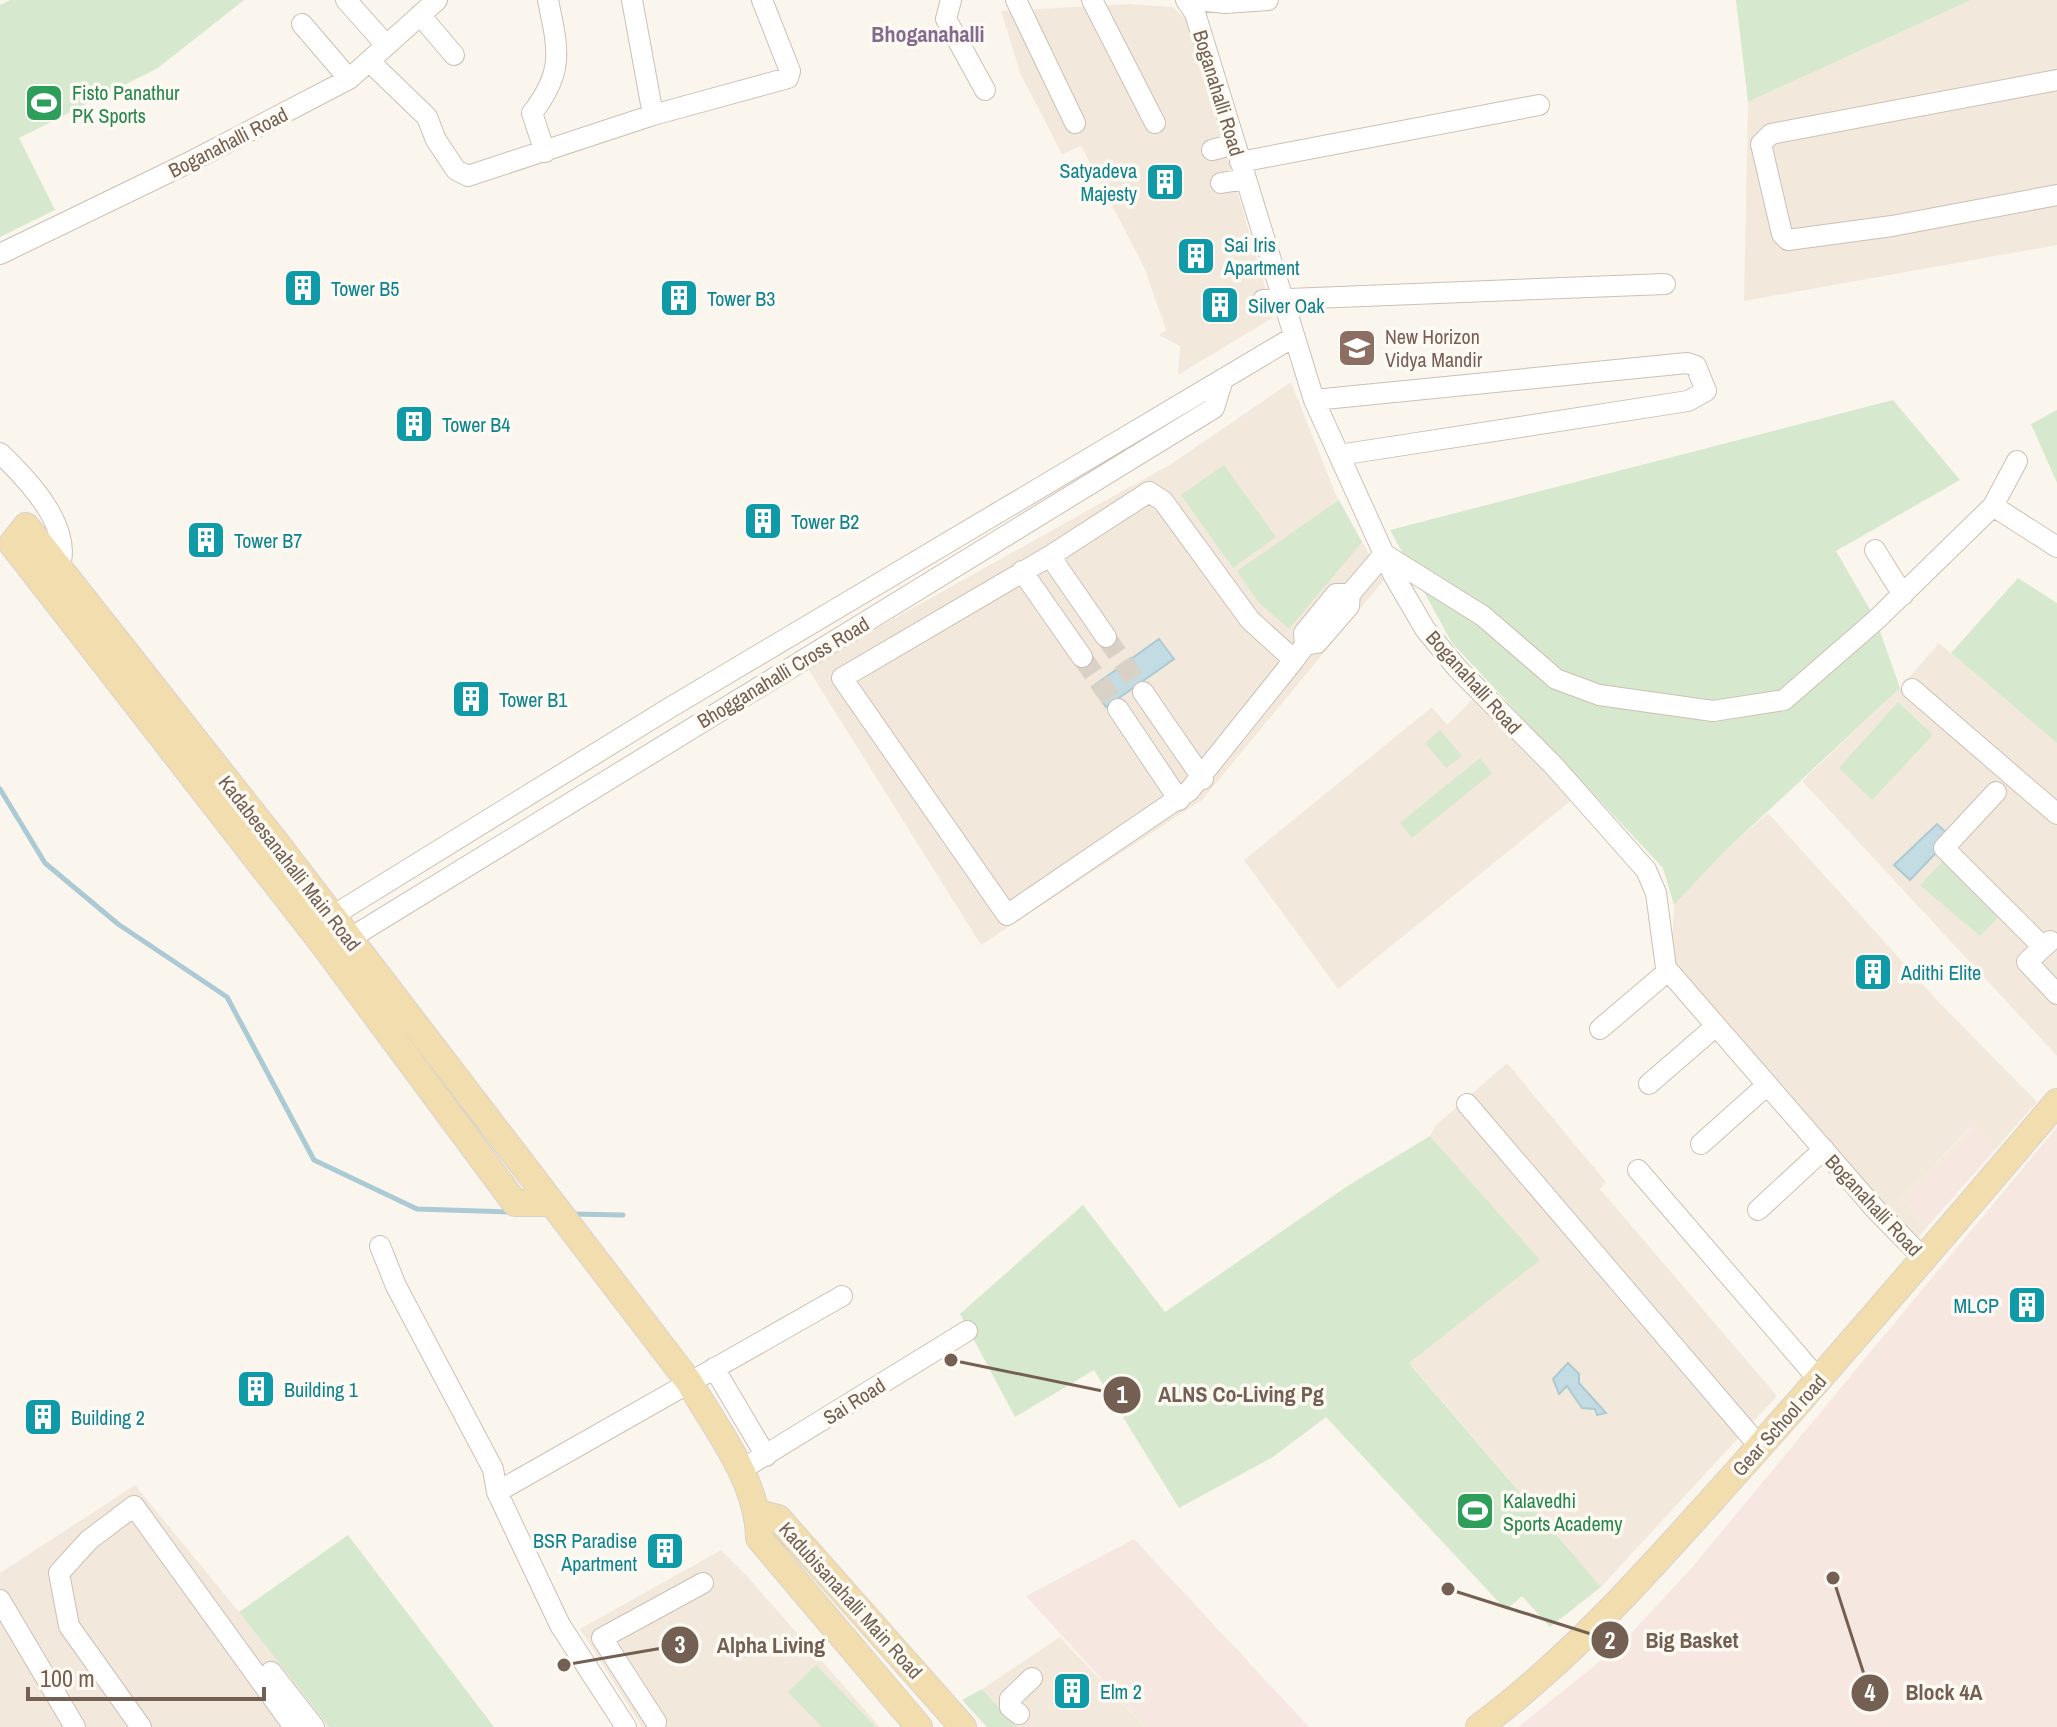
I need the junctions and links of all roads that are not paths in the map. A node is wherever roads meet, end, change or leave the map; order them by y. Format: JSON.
{"nodes":[{"id":1,"x":346,"y":0,"type":"edge"},
{"id":2,"x":548,"y":0,"type":"edge"},
{"id":3,"x":632,"y":0,"type":"edge"},
{"id":4,"x":762,"y":0,"type":"edge"},
{"id":5,"x":951,"y":0,"type":"edge"},
{"id":6,"x":1016,"y":0,"type":"edge"},
{"id":7,"x":1092,"y":0,"type":"edge"},
{"id":8,"x":1186,"y":0,"type":"edge"},
{"id":9,"x":1197,"y":0,"type":"edge"},
{"id":10,"x":1268,"y":0,"type":"edge"},
{"id":11,"x":425,"y":6,"type":"edge"},
{"id":12,"x":302,"y":24,"type":"dead end"},
{"id":13,"x":386,"y":45,"type":"junction"},
{"id":14,"x":454,"y":55,"type":"dead end"},
{"id":15,"x":369,"y":61,"type":"junction"},
{"id":16,"x":349,"y":79,"type":"junction"},
{"id":17,"x":2057,"y":80,"type":"edge"},
{"id":18,"x":985,"y":90,"type":"dead end"},
{"id":19,"x":1539,"y":105,"type":"dead end"},
{"id":20,"x":653,"y":115,"type":"junction"},
{"id":21,"x":1075,"y":123,"type":"dead end"},
{"id":22,"x":1155,"y":123,"type":"dead end"},
{"id":23,"x":1212,"y":150,"type":"dead end"},
{"id":24,"x":545,"y":152,"type":"junction"},
{"id":25,"x":1240,"y":162,"type":"junction"},
{"id":26,"x":1221,"y":183,"type":"dead end"},
{"id":27,"x":2057,"y":195,"type":"edge"},
{"id":28,"x":0,"y":254,"type":"edge"},
{"id":29,"x":1665,"y":284,"type":"dead end"},
{"id":30,"x":1272,"y":299,"type":"junction"},
{"id":31,"x":1292,"y":338,"type":"junction"},
{"id":32,"x":1223,"y":379,"type":"junction"},
{"id":33,"x":1314,"y":400,"type":"junction"},
{"id":34,"x":0,"y":453,"type":"edge"},
{"id":35,"x":1339,"y":455,"type":"junction"},
{"id":36,"x":2017,"y":461,"type":"dead end"},
{"id":37,"x":1993,"y":506,"type":"junction"},
{"id":38,"x":2057,"y":547,"type":"edge"},
{"id":39,"x":1875,"y":550,"type":"dead end"},
{"id":40,"x":1384,"y":554,"type":"junction"},
{"id":41,"x":1050,"y":556,"type":"junction"},
{"id":42,"x":59,"y":568,"type":"junction"},
{"id":43,"x":1022,"y":571,"type":"junction"},
{"id":44,"x":1903,"y":595,"type":"junction"},
{"id":45,"x":1106,"y":637,"type":"tunnel mouth"},
{"id":46,"x":1300,"y":653,"type":"junction"},
{"id":47,"x":1082,"y":657,"type":"tunnel mouth"},
{"id":48,"x":1912,"y":689,"type":"dead end"},
{"id":49,"x":1143,"y":692,"type":"tunnel mouth"},
{"id":50,"x":671,"y":707,"type":"junction"},
{"id":51,"x":1118,"y":709,"type":"tunnel mouth"},
{"id":52,"x":685,"y":732,"type":"junction"},
{"id":53,"x":1203,"y":779,"type":"junction"},
{"id":54,"x":1996,"y":792,"type":"dead end"},
{"id":55,"x":1179,"y":800,"type":"junction"},
{"id":56,"x":2057,"y":814,"type":"edge"},
{"id":57,"x":330,"y":934,"type":"junction"},
{"id":58,"x":1668,"y":971,"type":"junction"},
{"id":59,"x":2057,"y":994,"type":"edge"},
{"id":60,"x":1716,"y":1026,"type":"junction"},
{"id":61,"x":1600,"y":1029,"type":"dead end"},
{"id":62,"x":1649,"y":1084,"type":"dead end"},
{"id":63,"x":1767,"y":1085,"type":"junction"},
{"id":64,"x":2057,"y":1102,"type":"edge"},
{"id":65,"x":1467,"y":1104,"type":"dead end"},
{"id":66,"x":1701,"y":1144,"type":"dead end"},
{"id":67,"x":1824,"y":1149,"type":"junction"},
{"id":68,"x":1638,"y":1170,"type":"dead end"},
{"id":69,"x":551,"y":1203,"type":"junction"},
{"id":70,"x":1758,"y":1210,"type":"dead end"},
{"id":71,"x":380,"y":1246,"type":"dead end"},
{"id":72,"x":1925,"y":1260,"type":"junction"},
{"id":73,"x":842,"y":1296,"type":"dead end"},
{"id":74,"x":967,"y":1331,"type":"dead end"},
{"id":75,"x":714,"y":1368,"type":"junction"},
{"id":76,"x":1819,"y":1380,"type":"junction"},
{"id":77,"x":689,"y":1382,"type":"junction"},
{"id":78,"x":1760,"y":1447,"type":"junction"},
{"id":79,"x":766,"y":1456,"type":"junction"},
{"id":80,"x":741,"y":1470,"type":"junction"},
{"id":81,"x":497,"y":1492,"type":"junction"},
{"id":82,"x":759,"y":1513,"type":"junction"},
{"id":83,"x":703,"y":1583,"type":"dead end"},
{"id":84,"x":0,"y":1600,"type":"edge"},
{"id":85,"x":271,"y":1672,"type":"dead end"},
{"id":86,"x":1032,"y":1678,"type":"dead end"},
{"id":87,"x":923,"y":1680,"type":"junction"},
{"id":88,"x":899,"y":1704,"type":"junction"},
{"id":89,"x":1019,"y":1714,"type":"dead end"},
{"id":90,"x":656,"y":1722,"type":"dead end"},
{"id":91,"x":75,"y":1727,"type":"edge"},
{"id":92,"x":141,"y":1727,"type":"edge"},
{"id":93,"x":294,"y":1727,"type":"edge"},
{"id":94,"x":314,"y":1727,"type":"edge"},
{"id":95,"x":626,"y":1727,"type":"edge"},
{"id":96,"x":919,"y":1727,"type":"edge"},
{"id":97,"x":963,"y":1727,"type":"edge"},
{"id":98,"x":1479,"y":1727,"type":"edge"}],
"edges":[{"from":1,"to":13,"type":"street"},
{"from":2,"to":24,"type":"street"},
{"from":3,"to":20,"type":"street"},
{"from":4,"to":20,"type":"street"},
{"from":5,"to":18,"type":"street"},
{"from":6,"to":21,"type":"street"},
{"from":7,"to":22,"type":"street"},
{"from":8,"to":25,"type":"street","name":"Boganahalli Road"},
{"from":9,"to":10,"type":"street"},
{"from":11,"to":13,"type":"street","name":"Boganahalli Road"},
{"from":11,"to":14,"type":"street"},
{"from":12,"to":16,"type":"street"},
{"from":13,"to":15,"type":"street","name":"Boganahalli Road"},
{"from":15,"to":16,"type":"street","name":"Boganahalli Road"},
{"from":15,"to":24,"type":"street"},
{"from":16,"to":28,"type":"street","name":"Boganahalli Road"},
{"from":17,"to":27,"type":"street"},
{"from":19,"to":25,"type":"street"},
{"from":20,"to":24,"type":"street"},
{"from":23,"to":25,"type":"street"},
{"from":25,"to":26,"type":"street"},
{"from":25,"to":30,"type":"street","name":"Boganahalli Road"},
{"from":29,"to":30,"type":"street"},
{"from":30,"to":31,"type":"street","name":"Boganahalli Road"},
{"from":31,"to":32,"type":"street","name":"Bhogganahalli Cross Road"},
{"from":31,"to":33,"type":"street","name":"Boganahalli Road"},
{"from":32,"to":50,"type":"street","name":"Bhogganahalli Cross Road"},
{"from":32,"to":52,"type":"street","name":"Bhogganahalli Cross Road"},
{"from":33,"to":35,"type":"street","name":"Boganahalli Road"},
{"from":33,"to":35,"type":"street"},
{"from":34,"to":42,"type":"street"},
{"from":35,"to":40,"type":"street","name":"Boganahalli Road"},
{"from":36,"to":37,"type":"street"},
{"from":37,"to":38,"type":"street"},
{"from":37,"to":44,"type":"street"},
{"from":39,"to":44,"type":"street"},
{"from":40,"to":44,"type":"street"},
{"from":40,"to":46,"type":"street"},
{"from":40,"to":58,"type":"street","name":"Boganahalli Road"},
{"from":41,"to":43,"type":"street"},
{"from":41,"to":45,"type":"street"},
{"from":41,"to":46,"type":"street"},
{"from":42,"to":57,"type":"main road","name":"Kadabeesanahalli Main Road"},
{"from":42,"to":57,"type":"main road","name":"Kadabeesanahalli Main Road"},
{"from":43,"to":47,"type":"street"},
{"from":43,"to":55,"type":"street"},
{"from":46,"to":53,"type":"street"},
{"from":48,"to":56,"type":"street"},
{"from":49,"to":53,"type":"street"},
{"from":50,"to":52,"type":"street"},
{"from":50,"to":57,"type":"street","name":"Bhogganahalli Cross Road"},
{"from":51,"to":55,"type":"street"},
{"from":52,"to":57,"type":"street","name":"Bhogganahalli Cross Road"},
{"from":53,"to":55,"type":"street"},
{"from":54,"to":59,"type":"street"},
{"from":57,"to":69,"type":"main road","name":"Kadabeesanahalli Main Road"},
{"from":57,"to":69,"type":"main road","name":"Kadabeesanahalli Main Road"},
{"from":58,"to":60,"type":"street","name":"Boganahalli Road"},
{"from":58,"to":61,"type":"street"},
{"from":60,"to":62,"type":"street"},
{"from":60,"to":63,"type":"street","name":"Boganahalli Road"},
{"from":63,"to":66,"type":"street"},
{"from":63,"to":67,"type":"street","name":"Boganahalli Road"},
{"from":64,"to":72,"type":"main road","name":"Gear School road"},
{"from":65,"to":78,"type":"street"},
{"from":67,"to":70,"type":"street"},
{"from":67,"to":72,"type":"street","name":"Boganahalli Road"},
{"from":68,"to":76,"type":"street"},
{"from":69,"to":77,"type":"main road","name":"Kadubisanahalli Main Road"},
{"from":71,"to":81,"type":"street"},
{"from":72,"to":76,"type":"main road","name":"Gear School road"},
{"from":73,"to":75,"type":"street"},
{"from":74,"to":79,"type":"street","name":"Sai Road"},
{"from":75,"to":77,"type":"street"},
{"from":75,"to":79,"type":"street"},
{"from":76,"to":78,"type":"main road","name":"Gear School road"},
{"from":77,"to":80,"type":"main road","name":"Kadubisanahalli Main Road"},
{"from":77,"to":81,"type":"street"},
{"from":78,"to":98,"type":"main road","name":"Gear School road"},
{"from":79,"to":80,"type":"street","name":"Sai Road"},
{"from":80,"to":82,"type":"main road","name":"Kadubisanahalli Main Road"},
{"from":81,"to":95,"type":"street"},
{"from":82,"to":87,"type":"main road","name":"Kadubisanahalli Main Road"},
{"from":82,"to":88,"type":"main road"},
{"from":83,"to":90,"type":"street"},
{"from":84,"to":91,"type":"street"},
{"from":85,"to":94,"type":"street"},
{"from":86,"to":89,"type":"street"},
{"from":87,"to":88,"type":"main road"},
{"from":87,"to":97,"type":"main road","name":"Kadubisanahalli Main Road"},
{"from":88,"to":96,"type":"main road"},
{"from":92,"to":93,"type":"street"}]}
